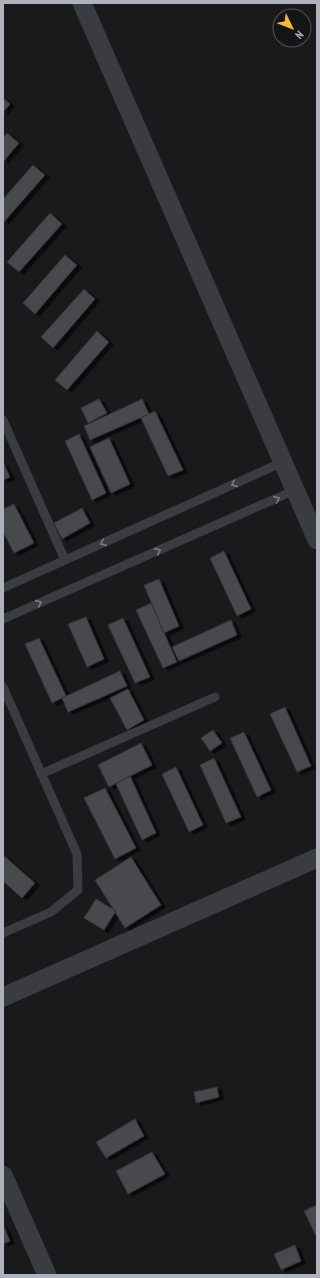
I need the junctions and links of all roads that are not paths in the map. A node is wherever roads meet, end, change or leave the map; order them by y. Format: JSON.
{"nodes":[{"id":1,"x":82,"y":3,"type":"edge"},
{"id":2,"x":3,"y":420,"type":"edge"},
{"id":3,"x":283,"y":462,"type":"junction"},
{"id":4,"x":295,"y":490,"type":"junction"},
{"id":5,"x":317,"y":540,"type":"edge"},
{"id":6,"x":65,"y":560,"type":"junction"},
{"id":7,"x":3,"y":588,"type":"edge"},
{"id":8,"x":3,"y":619,"type":"edge"},
{"id":9,"x":3,"y":687,"type":"edge"},
{"id":10,"x":215,"y":697,"type":"dead end"},
{"id":11,"x":41,"y":774,"type":"junction"},
{"id":12,"x":317,"y":858,"type":"edge"},
{"id":13,"x":3,"y":933,"type":"edge"},
{"id":14,"x":3,"y":997,"type":"edge"},
{"id":15,"x":3,"y":1175,"type":"edge"},
{"id":16,"x":47,"y":1275,"type":"edge"}],
"edges":[{"from":1,"to":3,"type":"street"},
{"from":2,"to":6,"type":"lane"},
{"from":3,"to":4,"type":"street"},
{"from":3,"to":6,"type":"lane","one_way":true},
{"from":4,"to":5,"type":"street"},
{"from":8,"to":4,"type":"lane","one_way":true},
{"from":6,"to":7,"type":"lane"},
{"from":9,"to":11,"type":"lane"},
{"from":10,"to":11,"type":"lane"},
{"from":11,"to":13,"type":"lane"},
{"from":12,"to":14,"type":"street"},
{"from":15,"to":16,"type":"street"}]}
